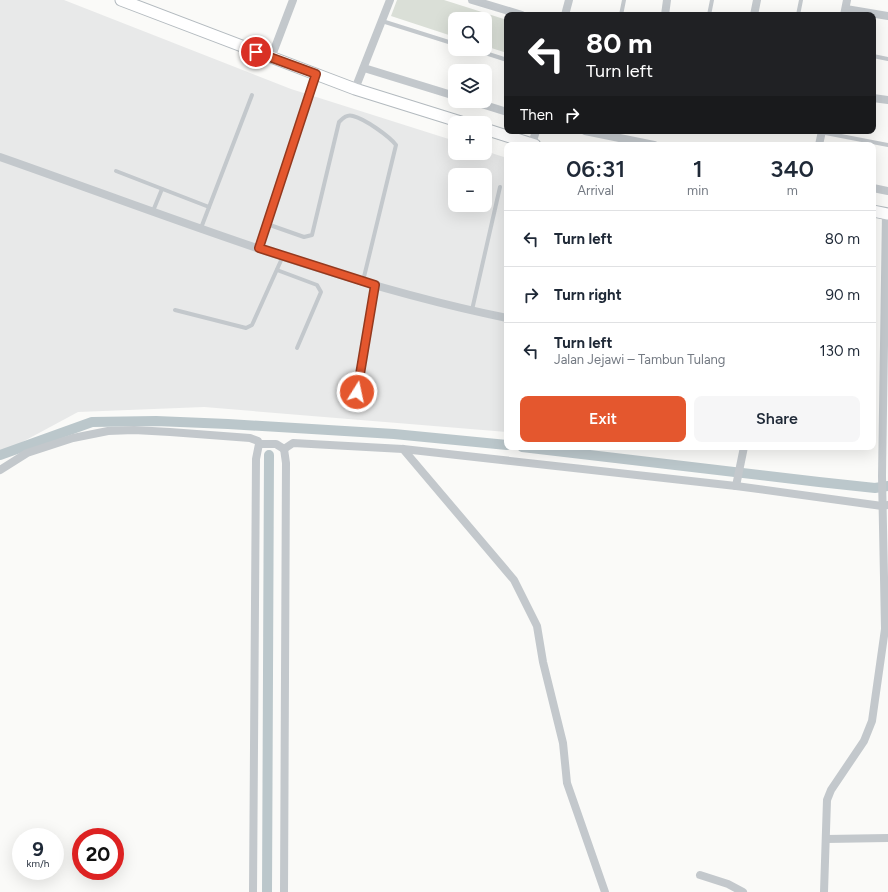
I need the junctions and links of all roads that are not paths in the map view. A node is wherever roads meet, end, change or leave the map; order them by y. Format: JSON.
{"nodes":[{"id":1,"x":121,"y":0,"type":"edge"},
{"id":2,"x":293,"y":0,"type":"edge"},
{"id":3,"x":390,"y":0,"type":"edge"},
{"id":4,"x":472,"y":0,"type":"edge"},
{"id":5,"x":569,"y":0,"type":"edge"},
{"id":6,"x":624,"y":0,"type":"edge"},
{"id":7,"x":667,"y":0,"type":"edge"},
{"id":8,"x":712,"y":0,"type":"edge"},
{"id":9,"x":757,"y":0,"type":"edge"},
{"id":10,"x":801,"y":0,"type":"edge"},
{"id":11,"x":847,"y":0,"type":"edge"},
{"id":12,"x":512,"y":12,"type":"edge"},
{"id":13,"x":566,"y":12,"type":"edge"},
{"id":14,"x":622,"y":12,"type":"edge"},
{"id":15,"x":665,"y":12,"type":"edge"},
{"id":16,"x":710,"y":12,"type":"edge"},
{"id":17,"x":755,"y":12,"type":"edge"},
{"id":18,"x":799,"y":12,"type":"edge"},
{"id":19,"x":845,"y":12,"type":"edge"},
{"id":20,"x":876,"y":15,"type":"edge"},
{"id":21,"x":888,"y":16,"type":"edge"},
{"id":22,"x":382,"y":21,"type":"junction"},
{"id":23,"x":448,"y":42,"type":"edge"},
{"id":24,"x":492,"y":55,"type":"edge"},
{"id":25,"x":876,"y":57,"type":"edge"},
{"id":26,"x":271,"y":58,"type":"junction"},
{"id":27,"x":504,"y":59,"type":"edge"},
{"id":28,"x":888,"y":59,"type":"edge"},
{"id":29,"x":364,"y":68,"type":"junction"},
{"id":30,"x":316,"y":74,"type":"junction"},
{"id":31,"x":356,"y":89,"type":"junction"},
{"id":32,"x":252,"y":94,"type":"dead end"},
{"id":33,"x":448,"y":94,"type":"edge"},
{"id":34,"x":876,"y":98,"type":"edge"},
{"id":35,"x":888,"y":100,"type":"edge"},
{"id":36,"x":492,"y":107,"type":"edge"},
{"id":37,"x":504,"y":111,"type":"edge"},
{"id":38,"x":448,"y":118,"type":"edge"},
{"id":39,"x":492,"y":132,"type":"edge"},
{"id":40,"x":600,"y":134,"type":"edge"},
{"id":41,"x":834,"y":134,"type":"edge"},
{"id":42,"x":524,"y":142,"type":"edge"},
{"id":43,"x":639,"y":142,"type":"edge"},
{"id":44,"x":873,"y":142,"type":"edge"},
{"id":45,"x":876,"y":143,"type":"edge"},
{"id":46,"x":888,"y":145,"type":"edge"},
{"id":47,"x":0,"y":157,"type":"edge"},
{"id":48,"x":116,"y":171,"type":"dead end"},
{"id":49,"x":500,"y":187,"type":"dead end"},
{"id":50,"x":876,"y":188,"type":"edge"},
{"id":51,"x":162,"y":189,"type":"junction"},
{"id":52,"x":888,"y":190,"type":"edge"},
{"id":53,"x":208,"y":207,"type":"junction"},
{"id":54,"x":153,"y":211,"type":"junction"},
{"id":55,"x":876,"y":211,"type":"edge"},
{"id":56,"x":887,"y":213,"type":"edge"},
{"id":57,"x":267,"y":224,"type":"junction"},
{"id":58,"x":201,"y":228,"type":"junction"},
{"id":59,"x":259,"y":248,"type":"junction"},
{"id":60,"x":283,"y":256,"type":"junction"},
{"id":61,"x":277,"y":270,"type":"junction"},
{"id":62,"x":363,"y":282,"type":"junction"},
{"id":63,"x":375,"y":285,"type":"junction"},
{"id":64,"x":174,"y":310,"type":"dead end"},
{"id":65,"x":472,"y":311,"type":"junction"},
{"id":66,"x":504,"y":317,"type":"edge"},
{"id":67,"x":297,"y":348,"type":"dead end"},
{"id":68,"x":886,"y":367,"type":"edge"},
{"id":69,"x":357,"y":392,"type":"dead end"},
{"id":70,"x":259,"y":444,"type":"junction"},
{"id":71,"x":284,"y":449,"type":"junction"},
{"id":72,"x":403,"y":449,"type":"junction"},
{"id":73,"x":743,"y":450,"type":"edge"},
{"id":74,"x":0,"y":470,"type":"edge"},
{"id":75,"x":737,"y":483,"type":"junction"},
{"id":76,"x":885,"y":505,"type":"edge"},
{"id":77,"x":887,"y":630,"type":"edge"},
{"id":78,"x":888,"y":838,"type":"edge"},
{"id":79,"x":826,"y":839,"type":"junction"},
{"id":80,"x":700,"y":875,"type":"dead end"},
{"id":81,"x":253,"y":892,"type":"edge"},
{"id":82,"x":284,"y":892,"type":"edge"},
{"id":83,"x":605,"y":892,"type":"edge"},
{"id":84,"x":743,"y":892,"type":"edge"},
{"id":85,"x":824,"y":892,"type":"edge"}],
"edges":[{"from":1,"to":26,"type":"street"},
{"from":2,"to":26,"type":"street"},
{"from":3,"to":22,"type":"street"},
{"from":4,"to":12,"type":"street"},
{"from":5,"to":13,"type":"street"},
{"from":6,"to":14,"type":"lane"},
{"from":7,"to":15,"type":"street"},
{"from":8,"to":16,"type":"lane"},
{"from":9,"to":17,"type":"street"},
{"from":10,"to":18,"type":"lane"},
{"from":11,"to":19,"type":"street"},
{"from":20,"to":21,"type":"street"},
{"from":22,"to":23,"type":"lane"},
{"from":22,"to":29,"type":"street"},
{"from":24,"to":27,"type":"lane"},
{"from":25,"to":28,"type":"lane"},
{"from":26,"to":30,"type":"street"},
{"from":29,"to":31,"type":"street"},
{"from":29,"to":33,"type":"street"},
{"from":30,"to":31,"type":"street"},
{"from":30,"to":57,"type":"lane"},
{"from":31,"to":38,"type":"street"},
{"from":32,"to":53,"type":"lane"},
{"from":34,"to":35,"type":"street"},
{"from":36,"to":37,"type":"street"},
{"from":39,"to":42,"type":"street"},
{"from":40,"to":43,"type":"street"},
{"from":41,"to":44,"type":"lane"},
{"from":45,"to":46,"type":"lane"},
{"from":47,"to":54,"type":"street"},
{"from":48,"to":51,"type":"lane"},
{"from":49,"to":65,"type":"lane"},
{"from":50,"to":52,"type":"street"},
{"from":51,"to":53,"type":"lane"},
{"from":51,"to":54,"type":"lane"},
{"from":53,"to":58,"type":"lane"},
{"from":54,"to":58,"type":"street"},
{"from":55,"to":56,"type":"street"},
{"from":56,"to":68,"type":"street"},
{"from":57,"to":59,"type":"lane"},
{"from":57,"to":62,"type":"lane"},
{"from":58,"to":59,"type":"street"},
{"from":59,"to":60,"type":"street"},
{"from":60,"to":61,"type":"lane"},
{"from":60,"to":62,"type":"street"},
{"from":61,"to":64,"type":"lane"},
{"from":61,"to":67,"type":"lane"},
{"from":62,"to":63,"type":"street"},
{"from":63,"to":65,"type":"street"},
{"from":63,"to":69,"type":"lane"},
{"from":65,"to":66,"type":"street"},
{"from":68,"to":76,"type":"street"},
{"from":70,"to":71,"type":"street"},
{"from":70,"to":74,"type":"street"},
{"from":70,"to":81,"type":"street"},
{"from":71,"to":72,"type":"street"},
{"from":71,"to":82,"type":"street"},
{"from":72,"to":75,"type":"street"},
{"from":72,"to":83,"type":"street"},
{"from":73,"to":75,"type":"street"},
{"from":75,"to":76,"type":"street"},
{"from":76,"to":77,"type":"street"},
{"from":77,"to":79,"type":"street"},
{"from":78,"to":79,"type":"street"},
{"from":79,"to":85,"type":"street"},
{"from":80,"to":84,"type":"street"}]}
